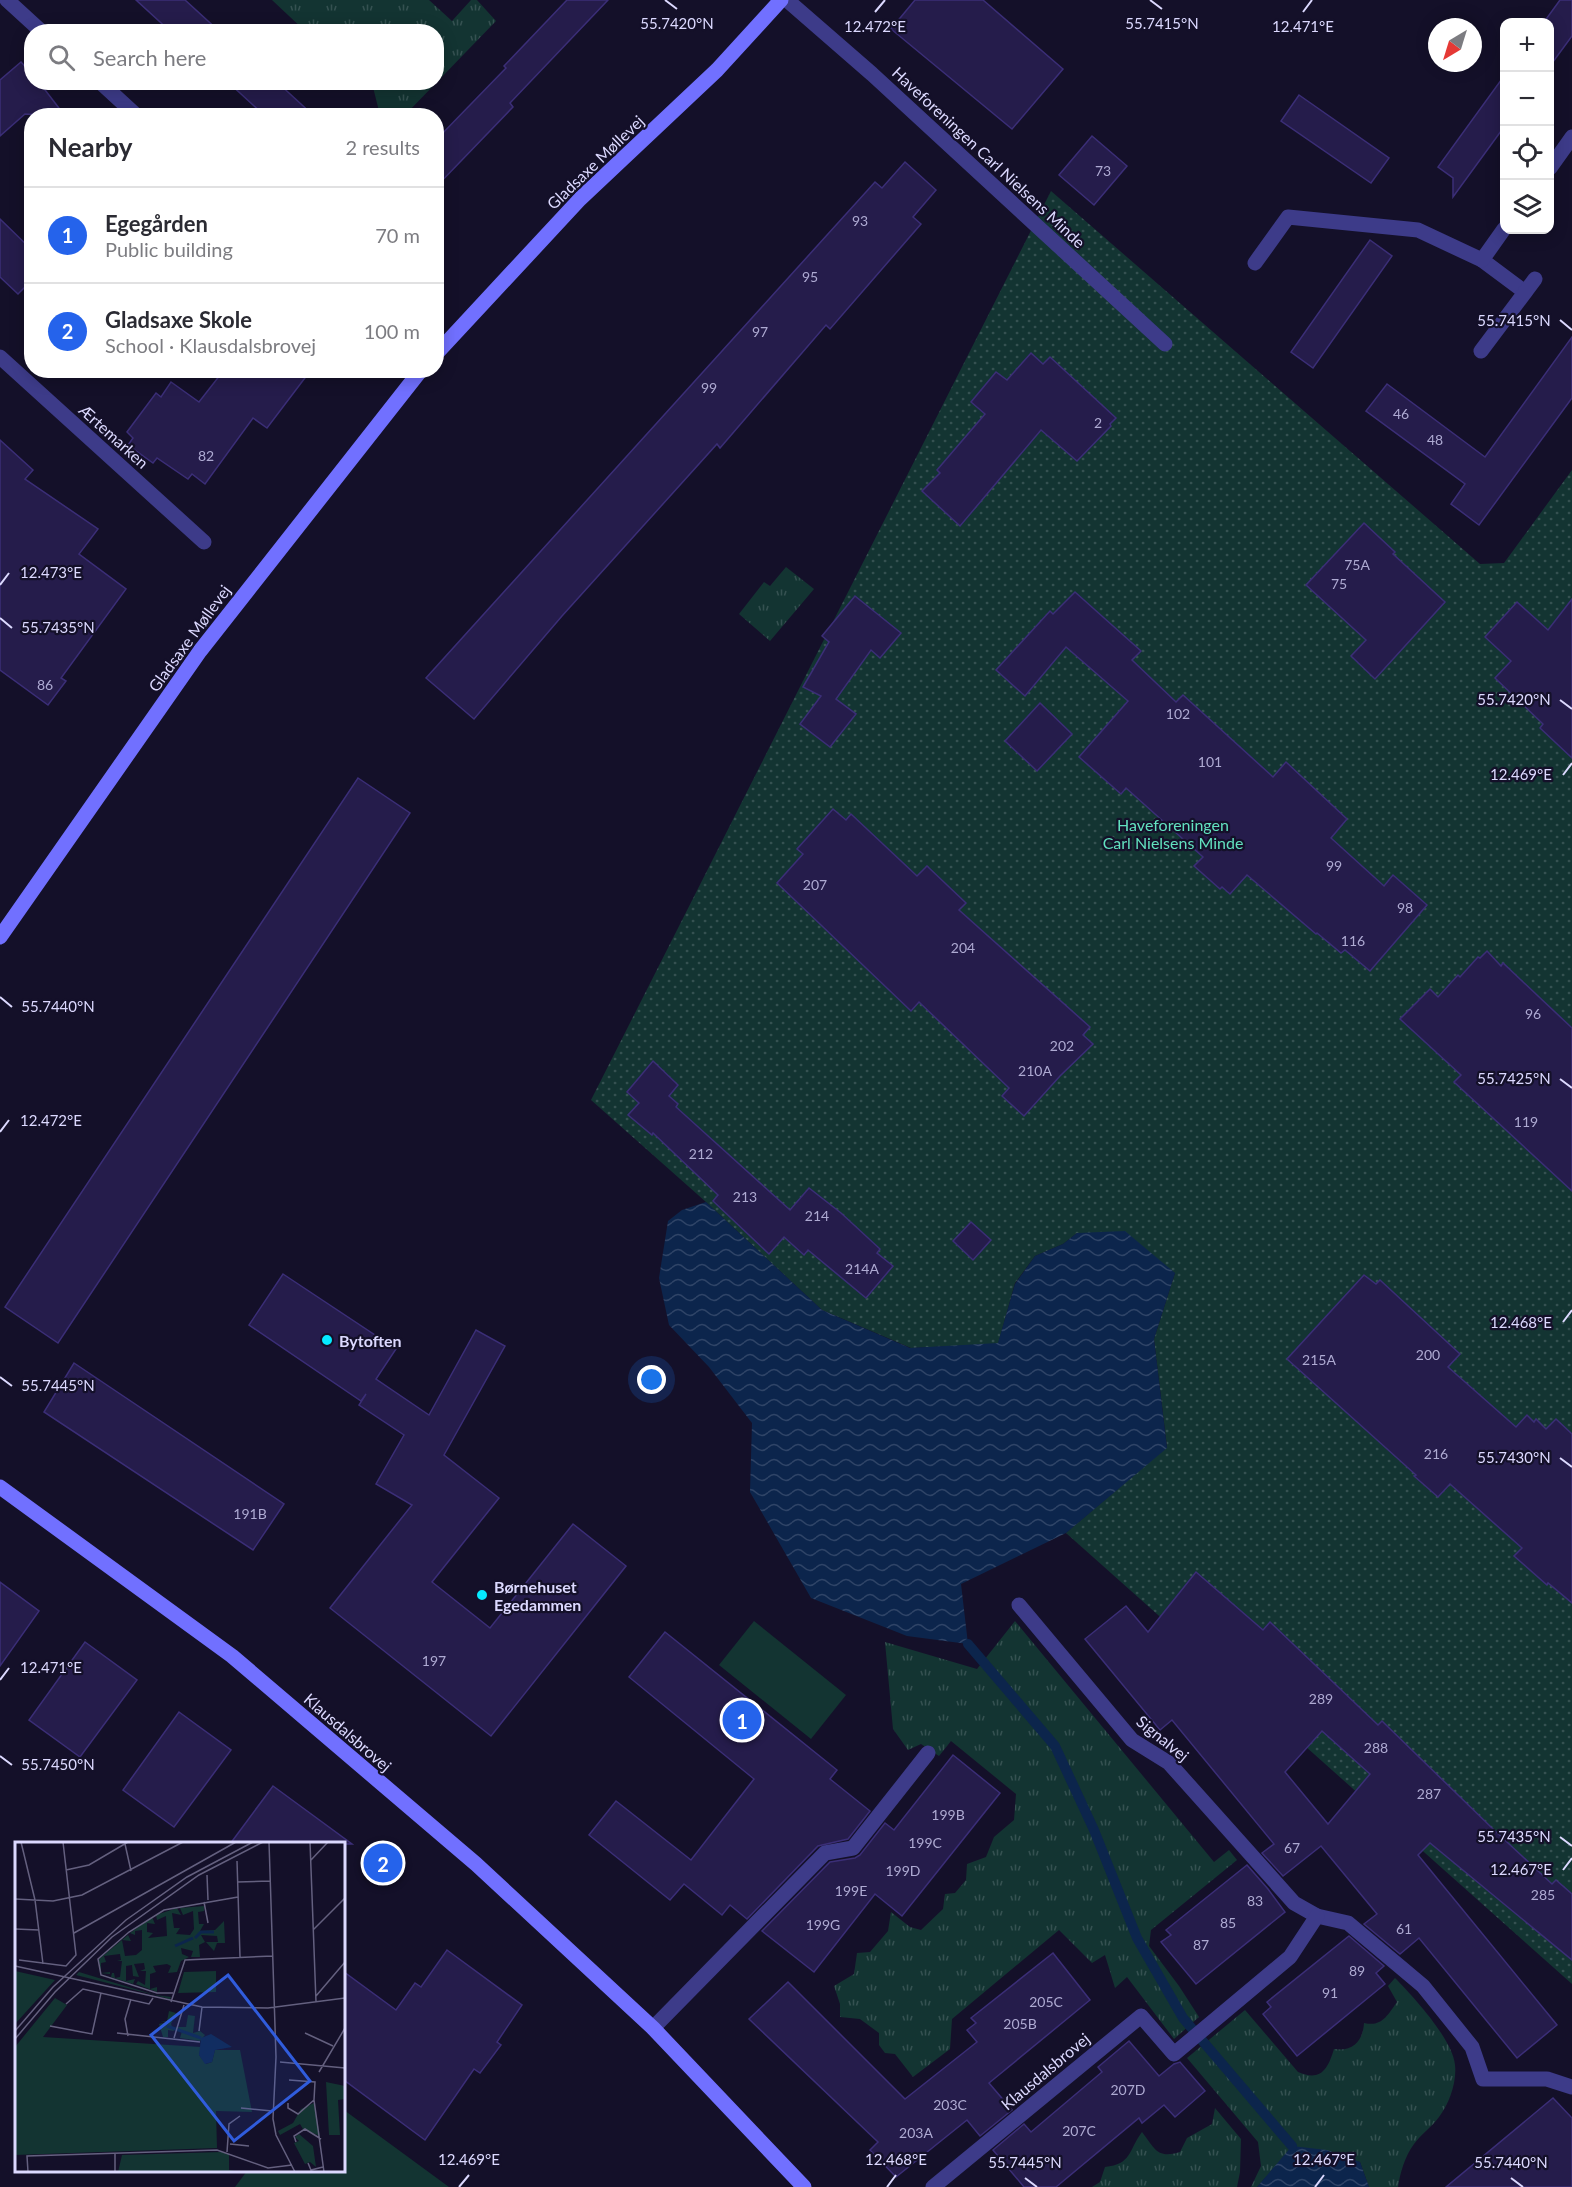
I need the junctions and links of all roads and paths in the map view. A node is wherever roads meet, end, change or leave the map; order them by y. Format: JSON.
{"nodes":[{"id":1,"x":7,"y":0,"type":"edge"},
{"id":2,"x":781,"y":0,"type":"edge"},
{"id":3,"x":787,"y":0,"type":"edge"},
{"id":4,"x":33,"y":24,"type":"edge"},
{"id":5,"x":109,"y":90,"type":"edge"},
{"id":6,"x":128,"y":108,"type":"edge"},
{"id":7,"x":1572,"y":137,"type":"edge"},
{"id":8,"x":1554,"y":162,"type":"edge"},
{"id":9,"x":1501,"y":234,"type":"edge"},
{"id":10,"x":1482,"y":261,"type":"junction"},
{"id":11,"x":1256,"y":263,"type":"dead end"},
{"id":12,"x":1535,"y":279,"type":"dead end"},
{"id":13,"x":1525,"y":292,"type":"junction"},
{"id":14,"x":1165,"y":344,"type":"dead end"},
{"id":15,"x":444,"y":345,"type":"edge"},
{"id":16,"x":1481,"y":351,"type":"dead end"},
{"id":17,"x":0,"y":357,"type":"edge"},
{"id":18,"x":415,"y":378,"type":"edge"},
{"id":19,"x":204,"y":542,"type":"dead end"},
{"id":20,"x":0,"y":937,"type":"edge"},
{"id":21,"x":0,"y":1487,"type":"edge"},
{"id":22,"x":1019,"y":1605,"type":"dead end"},
{"id":23,"x":928,"y":1753,"type":"dead end"},
{"id":24,"x":1317,"y":1916,"type":"junction"},
{"id":25,"x":653,"y":2028,"type":"junction"},
{"id":26,"x":1572,"y":2087,"type":"edge"},
{"id":27,"x":804,"y":2187,"type":"edge"},
{"id":28,"x":933,"y":2187,"type":"edge"}],
"edges":[{"from":1,"to":4,"type":"street"},
{"from":2,"to":15,"type":"street","name":"Gladsaxe Møllevej"},
{"from":3,"to":14,"type":"street","name":"Haveforeningen Carl Nielsens Minde"},
{"from":5,"to":6,"type":"street"},
{"from":7,"to":8,"type":"street"},
{"from":9,"to":10,"type":"street"},
{"from":10,"to":11,"type":"street"},
{"from":10,"to":13,"type":"street"},
{"from":12,"to":13,"type":"street"},
{"from":13,"to":16,"type":"street"},
{"from":17,"to":19,"type":"street","name":"Ærtemarken"},
{"from":18,"to":20,"type":"street","name":"Gladsaxe Møllevej"},
{"from":21,"to":25,"type":"street","name":"Klausdalsbrovej"},
{"from":22,"to":24,"type":"street","name":"Signalvej"},
{"from":23,"to":25,"type":"street"},
{"from":24,"to":26,"type":"street","name":"Signalvej"},
{"from":24,"to":28,"type":"street","name":"Klausdalsbrovej"},
{"from":25,"to":27,"type":"street","name":"Klausdalsbrovej"}]}
